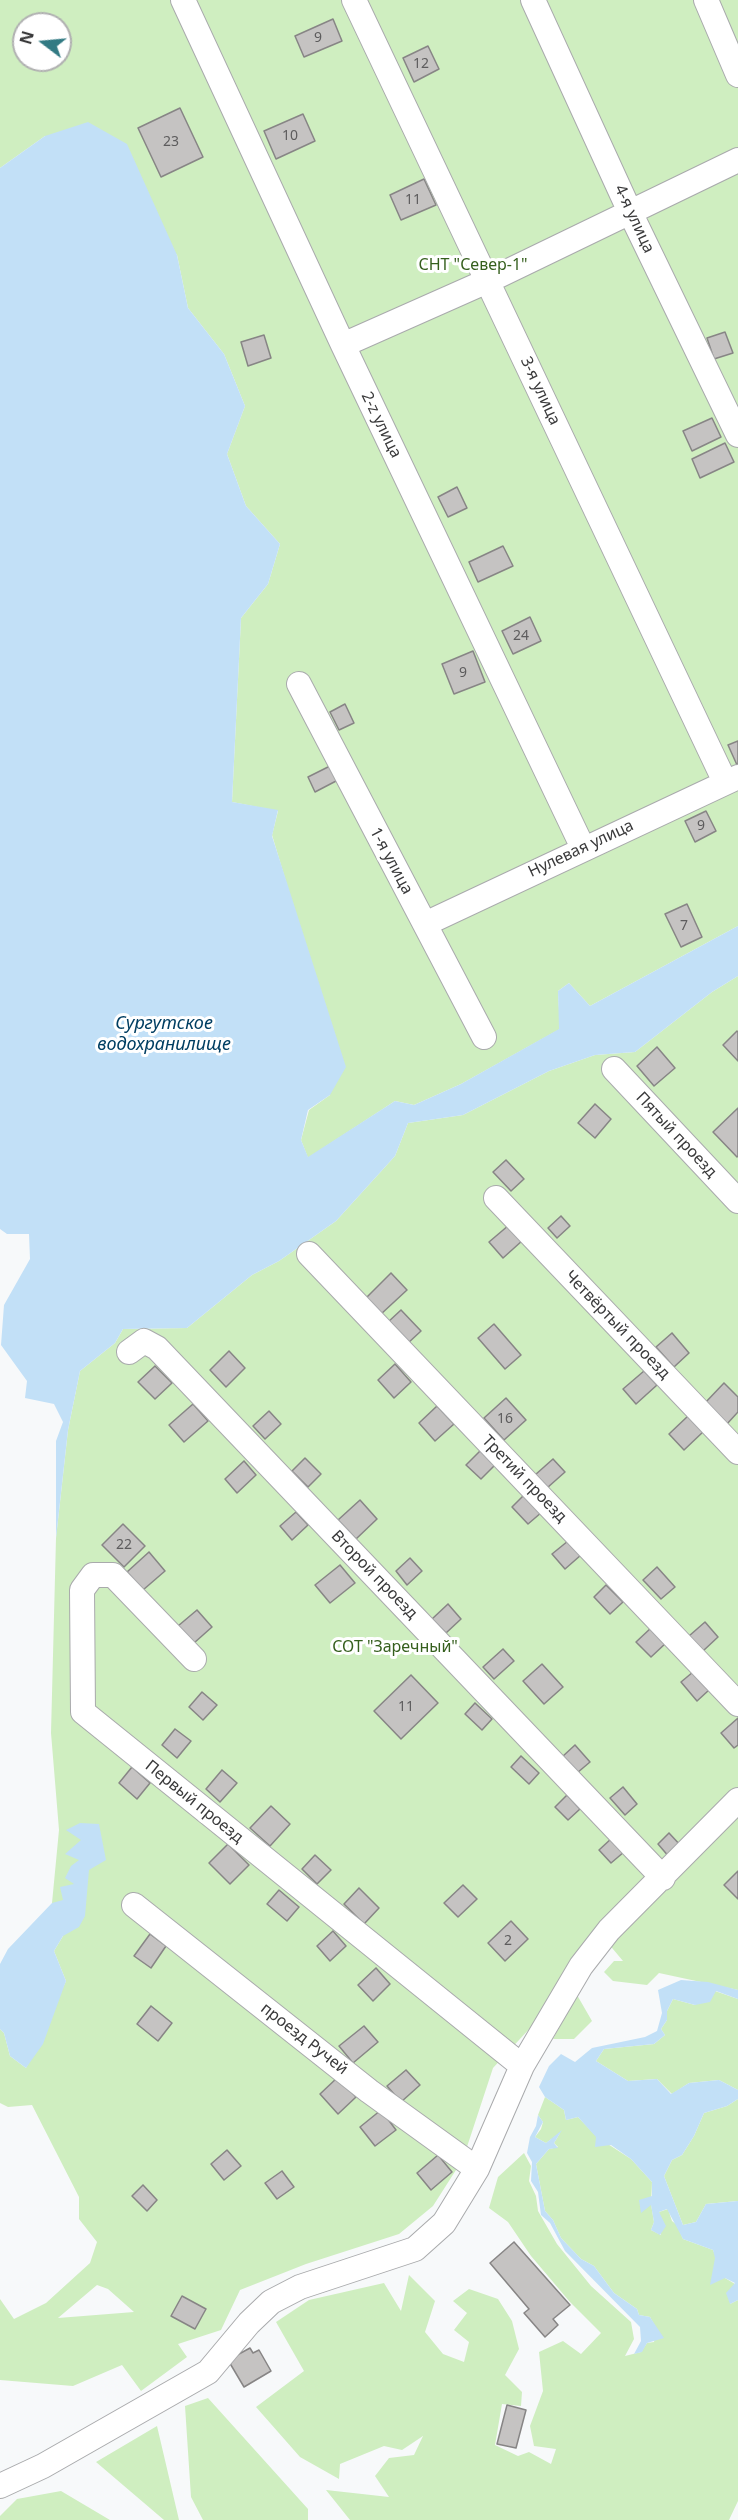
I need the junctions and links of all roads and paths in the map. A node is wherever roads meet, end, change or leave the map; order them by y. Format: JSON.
{"nodes":[{"id":1,"x":183,"y":0,"type":"edge"},
{"id":2,"x":354,"y":0,"type":"edge"},
{"id":3,"x":533,"y":0,"type":"edge"},
{"id":4,"x":706,"y":0,"type":"edge"},
{"id":5,"x":738,"y":75,"type":"edge"},
{"id":6,"x":738,"y":160,"type":"edge"},
{"id":7,"x":630,"y":212,"type":"junction"},
{"id":8,"x":488,"y":281,"type":"junction"},
{"id":9,"x":343,"y":345,"type":"junction"},
{"id":10,"x":738,"y":435,"type":"edge"},
{"id":11,"x":299,"y":684,"type":"dead end"},
{"id":12,"x":732,"y":780,"type":"edge"},
{"id":13,"x":583,"y":848,"type":"junction"},
{"id":14,"x":425,"y":924,"type":"junction"},
{"id":15,"x":484,"y":1037,"type":"dead end"},
{"id":16,"x":614,"y":1070,"type":"dead end"},
{"id":17,"x":496,"y":1198,"type":"dead end"},
{"id":18,"x":738,"y":1201,"type":"edge"},
{"id":19,"x":309,"y":1254,"type":"dead end"},
{"id":20,"x":129,"y":1352,"type":"dead end"},
{"id":21,"x":738,"y":1452,"type":"edge"},
{"id":22,"x":194,"y":1659,"type":"dead end"},
{"id":23,"x":738,"y":1704,"type":"edge"},
{"id":24,"x":738,"y":1800,"type":"edge"},
{"id":25,"x":663,"y":1878,"type":"junction"},
{"id":26,"x":134,"y":1905,"type":"dead end"},
{"id":27,"x":522,"y":2066,"type":"junction"},
{"id":28,"x":477,"y":2169,"type":"junction"},
{"id":29,"x":0,"y":2486,"type":"edge"}],
"edges":[{"from":1,"to":9,"type":"street","name":"2-z улица"},
{"from":2,"to":8,"type":"street","name":"3-я улица"},
{"from":3,"to":7,"type":"street","name":"4-я улица"},
{"from":4,"to":5,"type":"street"},
{"from":6,"to":7,"type":"street"},
{"from":7,"to":8,"type":"street"},
{"from":7,"to":10,"type":"street","name":"4-я улица"},
{"from":8,"to":9,"type":"street"},
{"from":8,"to":12,"type":"street","name":"3-я улица"},
{"from":9,"to":13,"type":"street","name":"2-z улица"},
{"from":11,"to":14,"type":"street","name":"1-я улица"},
{"from":12,"to":13,"type":"street","name":"Нулевая улица"},
{"from":13,"to":14,"type":"street","name":"Нулевая улица"},
{"from":14,"to":15,"type":"street","name":"1-я улица"},
{"from":16,"to":18,"type":"street","name":"Пятый проезд"},
{"from":17,"to":21,"type":"street","name":"Четвёртый проезд"},
{"from":19,"to":23,"type":"street","name":"Третий проезд"},
{"from":20,"to":25,"type":"street","name":"Второй проезд"},
{"from":22,"to":27,"type":"street","name":"Первый проезд"},
{"from":24,"to":25,"type":"street"},
{"from":25,"to":27,"type":"street"},
{"from":26,"to":28,"type":"street","name":"проезд Ручей"},
{"from":27,"to":28,"type":"street"},
{"from":28,"to":29,"type":"street"}]}
